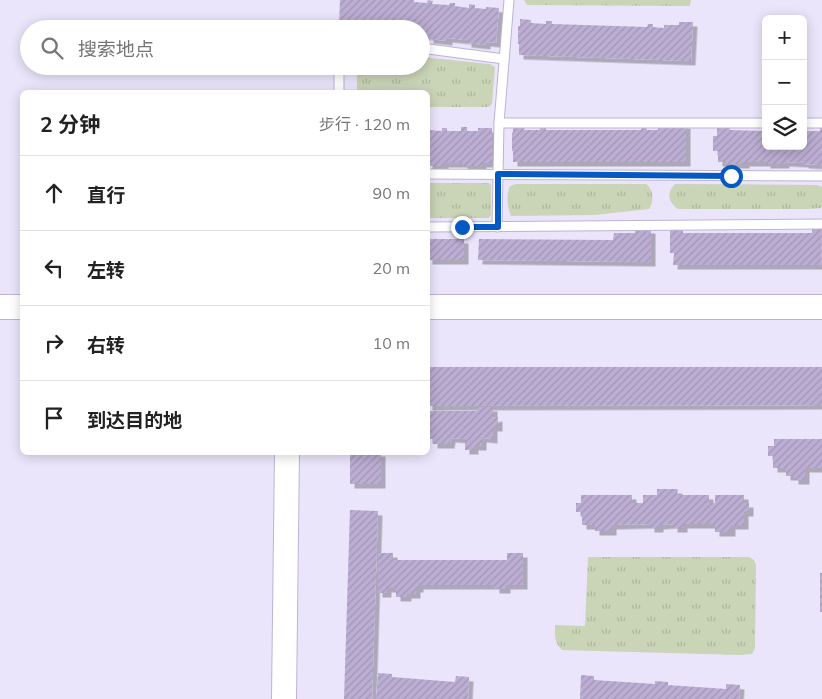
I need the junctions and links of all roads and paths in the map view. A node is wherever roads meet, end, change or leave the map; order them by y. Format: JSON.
{"nodes":[{"id":1,"x":509,"y":0,"type":"edge"},
{"id":2,"x":430,"y":49,"type":"edge"},
{"id":3,"x":504,"y":59,"type":"junction"},
{"id":4,"x":339,"y":75,"type":"edge"},
{"id":5,"x":339,"y":90,"type":"edge"},
{"id":6,"x":499,"y":123,"type":"junction"},
{"id":7,"x":762,"y":123,"type":"edge"},
{"id":8,"x":807,"y":123,"type":"edge"},
{"id":9,"x":822,"y":123,"type":"edge"},
{"id":10,"x":430,"y":174,"type":"edge"},
{"id":11,"x":498,"y":174,"type":"junction"},
{"id":12,"x":822,"y":176,"type":"edge"},
{"id":13,"x":822,"y":224,"type":"edge"},
{"id":14,"x":498,"y":227,"type":"junction"},
{"id":15,"x":430,"y":228,"type":"edge"},
{"id":16,"x":0,"y":307,"type":"edge"},
{"id":17,"x":20,"y":307,"type":"edge"},
{"id":18,"x":430,"y":307,"type":"edge"},
{"id":19,"x":822,"y":307,"type":"edge"},
{"id":20,"x":287,"y":455,"type":"edge"},
{"id":21,"x":284,"y":699,"type":"edge"}],
"edges":[{"from":1,"to":3,"type":"lane"},
{"from":2,"to":3,"type":"lane"},
{"from":3,"to":6,"type":"lane"},
{"from":4,"to":5,"type":"lane"},
{"from":6,"to":7,"type":"lane"},
{"from":6,"to":11,"type":"lane"},
{"from":8,"to":9,"type":"lane"},
{"from":10,"to":11,"type":"lane"},
{"from":11,"to":12,"type":"lane"},
{"from":11,"to":14,"type":"lane"},
{"from":13,"to":14,"type":"lane"},
{"from":14,"to":15,"type":"lane"},
{"from":16,"to":17,"type":"street"},
{"from":18,"to":19,"type":"street"},
{"from":20,"to":21,"type":"street"}]}
